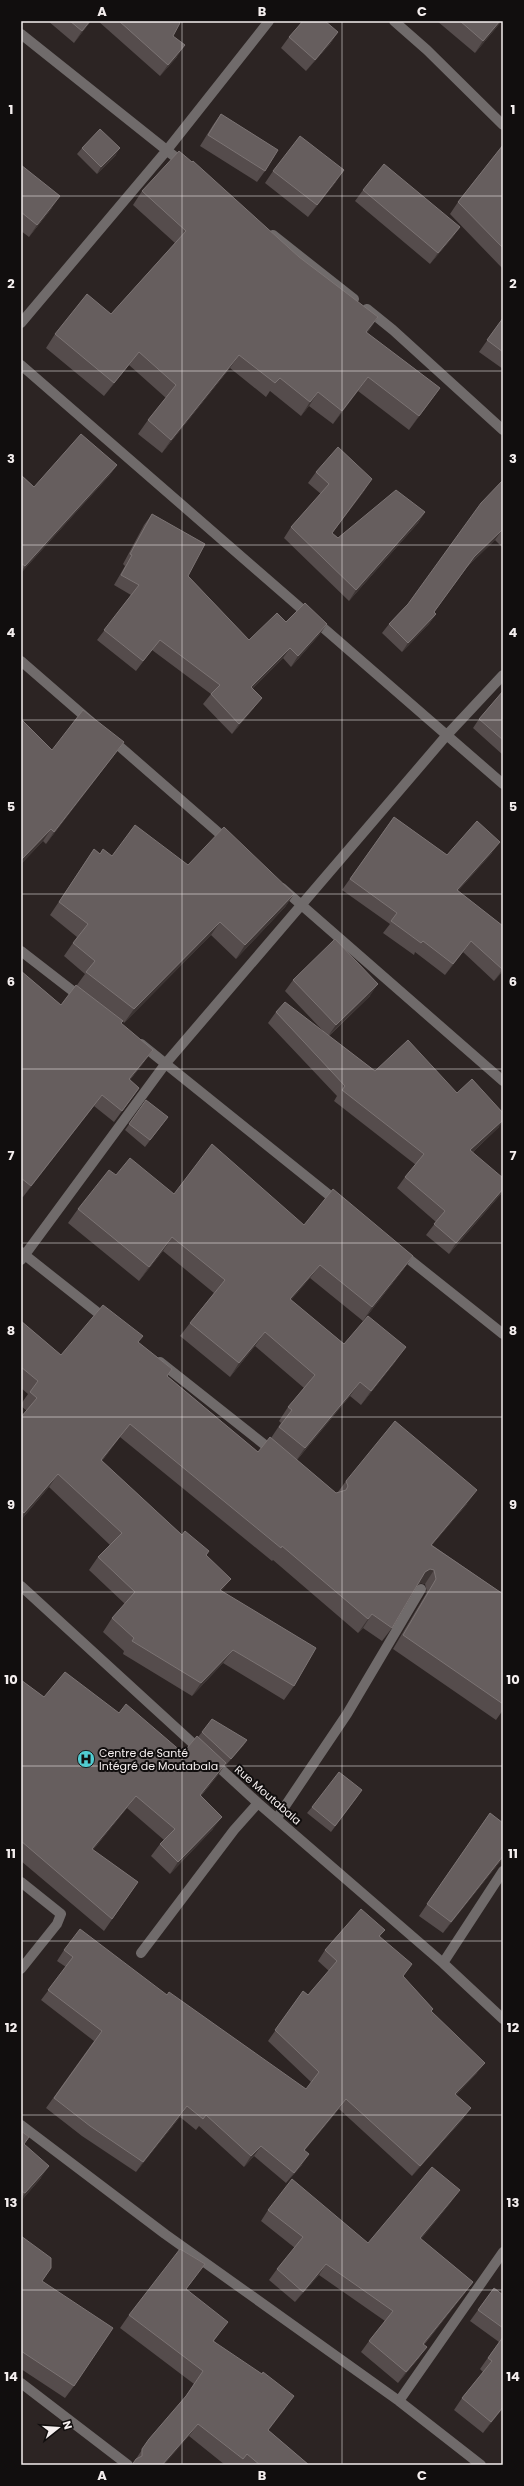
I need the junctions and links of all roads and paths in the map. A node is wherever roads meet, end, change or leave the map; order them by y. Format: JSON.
{"nodes":[{"id":1,"x":269,"y":21,"type":"edge"},
{"id":2,"x":394,"y":21,"type":"edge"},
{"id":3,"x":21,"y":34,"type":"edge"},
{"id":4,"x":503,"y":125,"type":"edge"},
{"id":5,"x":167,"y":150,"type":"junction"},
{"id":6,"x":191,"y":170,"type":"edge"},
{"id":7,"x":264,"y":228,"type":"edge"},
{"id":8,"x":21,"y":323,"type":"edge"},
{"id":9,"x":21,"y":365,"type":"edge"},
{"id":10,"x":503,"y":430,"type":"edge"},
{"id":11,"x":21,"y":661,"type":"edge"},
{"id":12,"x":503,"y":675,"type":"edge"},
{"id":13,"x":446,"y":736,"type":"junction"},
{"id":14,"x":503,"y":784,"type":"edge"},
{"id":15,"x":235,"y":848,"type":"edge"},
{"id":16,"x":271,"y":879,"type":"edge"},
{"id":17,"x":301,"y":905,"type":"junction"},
{"id":18,"x":21,"y":951,"type":"edge"},
{"id":19,"x":90,"y":1005,"type":"edge"},
{"id":20,"x":134,"y":1039,"type":"edge"},
{"id":21,"x":166,"y":1064,"type":"junction"},
{"id":22,"x":503,"y":1081,"type":"edge"},
{"id":23,"x":350,"y":1211,"type":"edge"},
{"id":24,"x":393,"y":1246,"type":"edge"},
{"id":25,"x":22,"y":1256,"type":"edge"},
{"id":26,"x":117,"y":1328,"type":"edge"},
{"id":27,"x":503,"y":1334,"type":"edge"},
{"id":28,"x":154,"y":1358,"type":"edge"},
{"id":29,"x":283,"y":1460,"type":"edge"},
{"id":30,"x":21,"y":1586,"type":"edge"},
{"id":31,"x":421,"y":1589,"type":"edge"},
{"id":32,"x":258,"y":1803,"type":"junction"},
{"id":33,"x":277,"y":1818,"type":"junction"},
{"id":34,"x":503,"y":1871,"type":"edge"},
{"id":35,"x":21,"y":1882,"type":"edge"},
{"id":36,"x":141,"y":1954,"type":"dead end"},
{"id":37,"x":443,"y":1963,"type":"junction"},
{"id":38,"x":21,"y":1969,"type":"edge"},
{"id":39,"x":503,"y":2019,"type":"edge"},
{"id":40,"x":21,"y":2125,"type":"edge"},
{"id":41,"x":503,"y":2252,"type":"edge"},
{"id":42,"x":21,"y":2383,"type":"edge"},
{"id":43,"x":399,"y":2401,"type":"junction"},
{"id":44,"x":128,"y":2465,"type":"edge"},
{"id":45,"x":482,"y":2465,"type":"edge"}],
"edges":[{"from":1,"to":5,"type":"street"},
{"from":2,"to":4,"type":"street"},
{"from":3,"to":5,"type":"street"},
{"from":5,"to":6,"type":"street"},
{"from":5,"to":8,"type":"street"},
{"from":7,"to":10,"type":"street"},
{"from":9,"to":13,"type":"street"},
{"from":11,"to":15,"type":"street"},
{"from":12,"to":13,"type":"street"},
{"from":13,"to":14,"type":"street"},
{"from":13,"to":17,"type":"street"},
{"from":16,"to":17,"type":"street"},
{"from":17,"to":21,"type":"street"},
{"from":17,"to":22,"type":"street"},
{"from":18,"to":19,"type":"street"},
{"from":20,"to":21,"type":"street"},
{"from":21,"to":23,"type":"street"},
{"from":21,"to":25,"type":"street"},
{"from":24,"to":27,"type":"street"},
{"from":25,"to":26,"type":"street"},
{"from":28,"to":29,"type":"street"},
{"from":30,"to":32,"type":"street","name":"Rue Moutabala"},
{"from":31,"to":33,"type":"street"},
{"from":32,"to":33,"type":"street","name":"Rue Moutabala"},
{"from":32,"to":36,"type":"street"},
{"from":33,"to":37,"type":"street","name":"Rue Moutabala"},
{"from":34,"to":37,"type":"street"},
{"from":35,"to":38,"type":"street"},
{"from":37,"to":39,"type":"street","name":"Rue Moutabala"},
{"from":40,"to":43,"type":"street"},
{"from":41,"to":43,"type":"street"},
{"from":42,"to":44,"type":"street"},
{"from":43,"to":45,"type":"street"}]}
